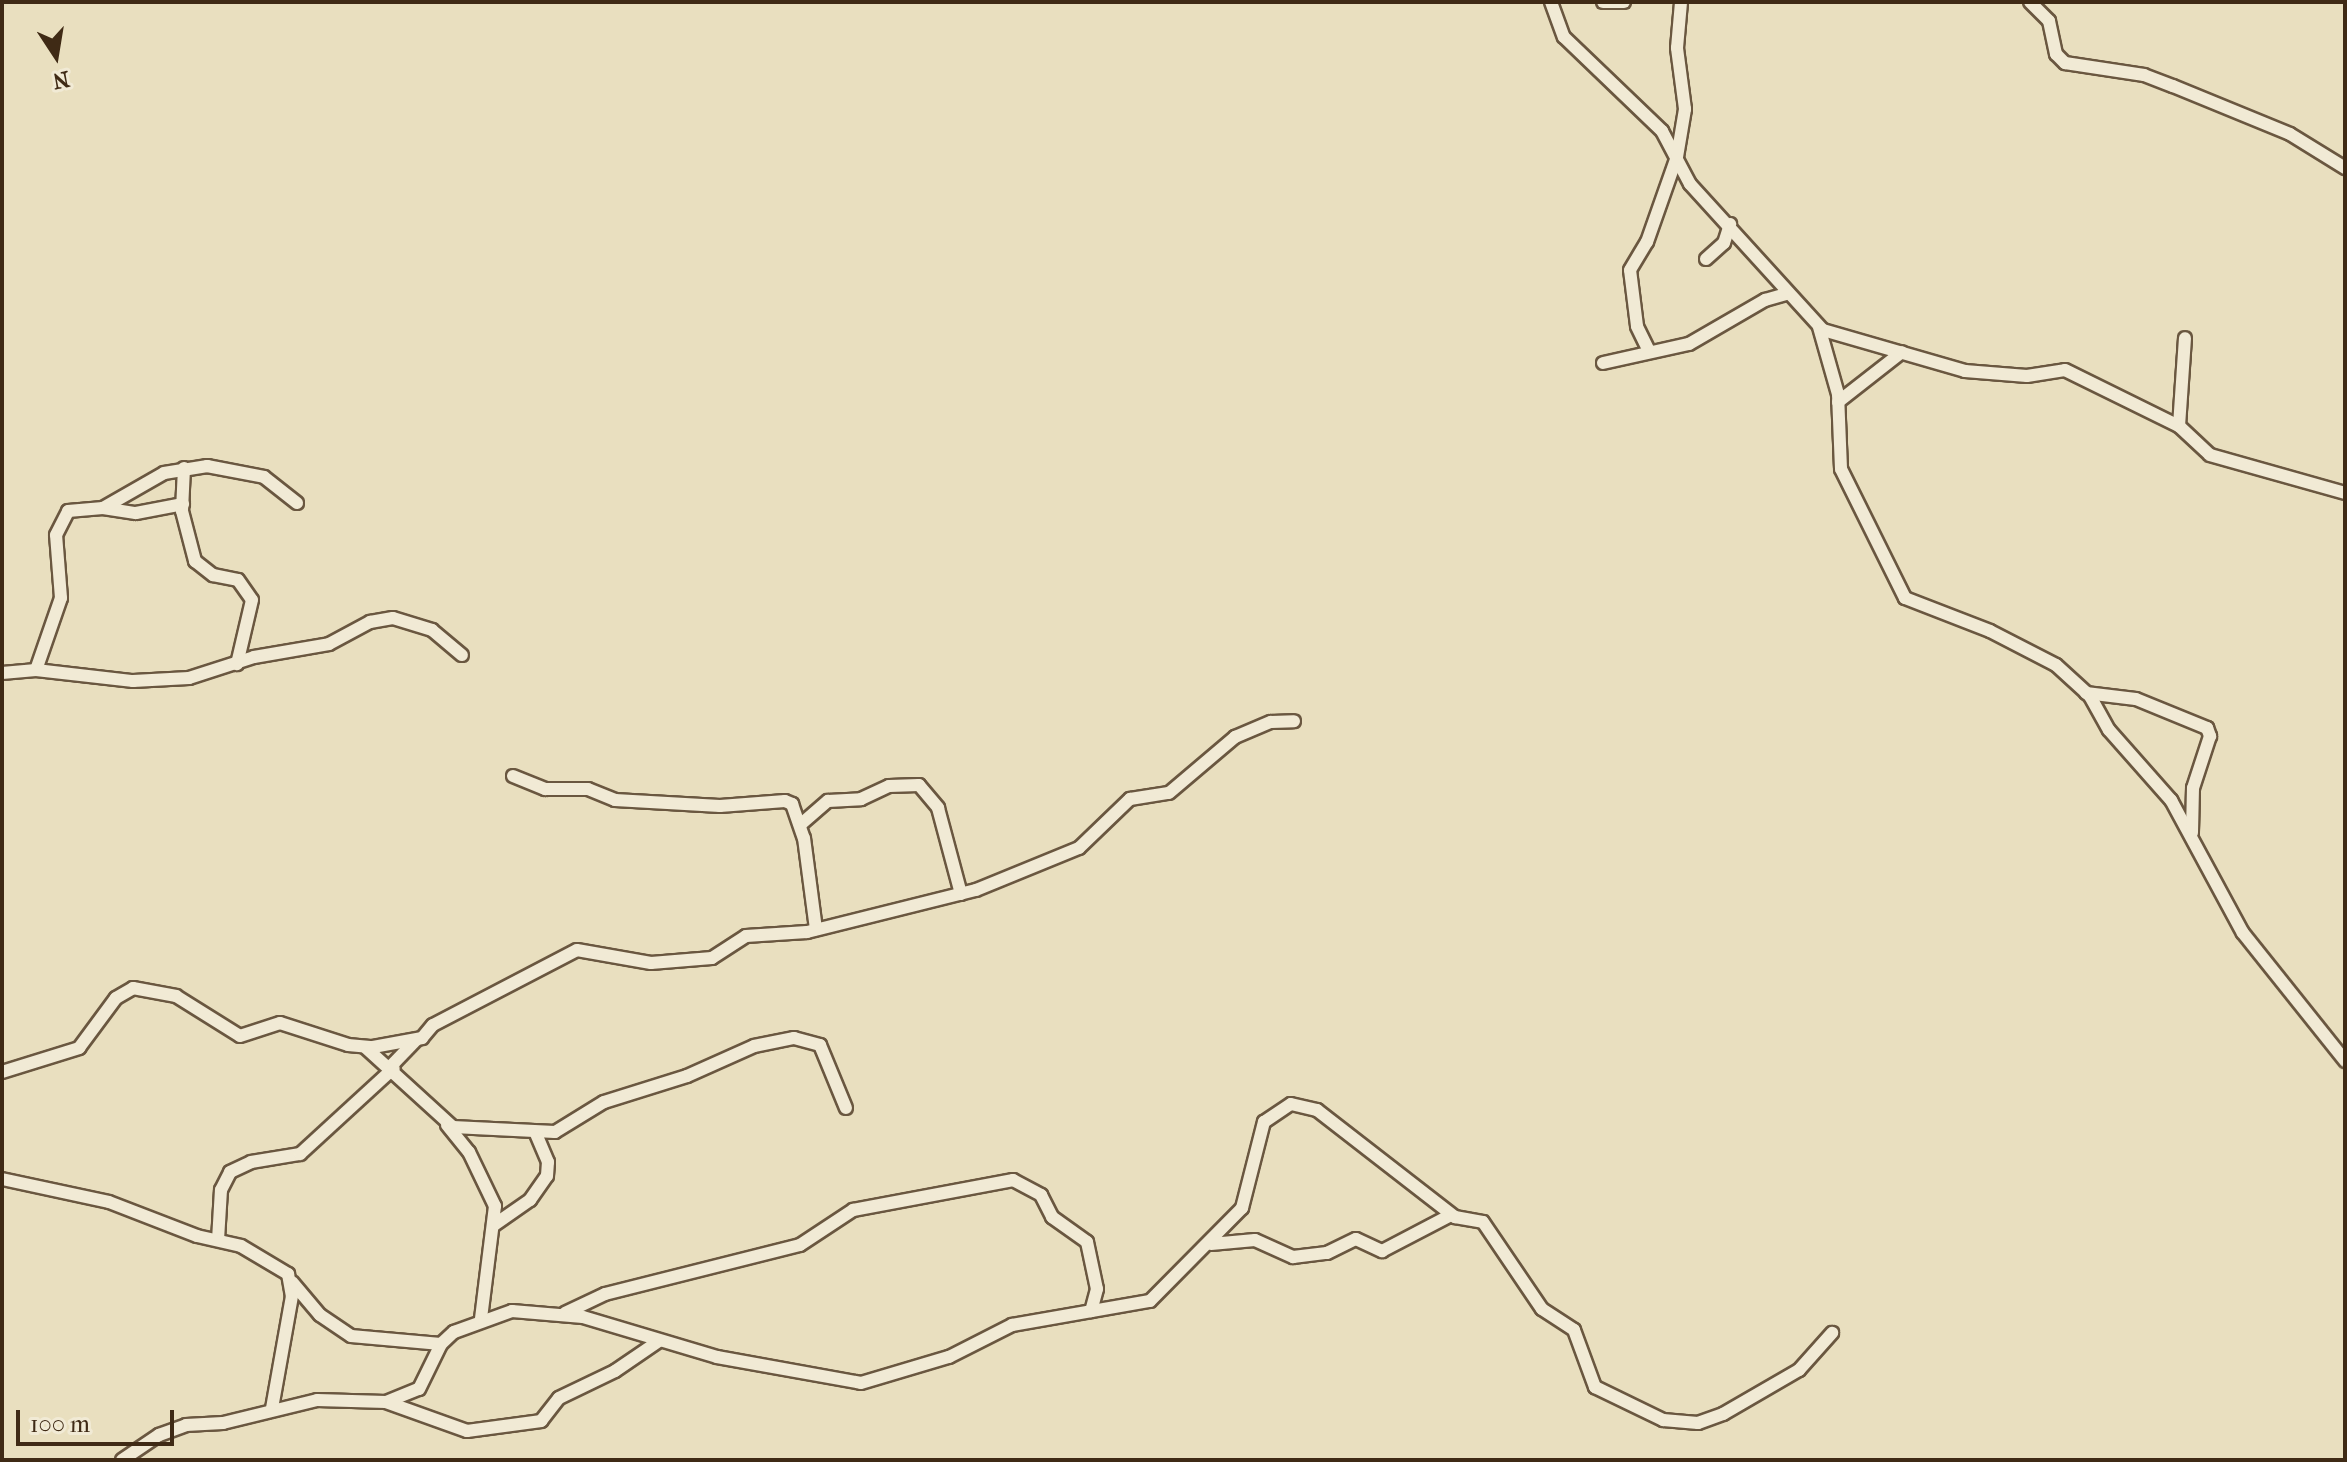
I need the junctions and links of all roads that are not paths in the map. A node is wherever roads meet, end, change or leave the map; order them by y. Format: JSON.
{"nodes":[{"id":1,"x":1551,"y":2,"type":"edge"},
{"id":2,"x":1603,"y":2,"type":"edge"},
{"id":3,"x":1624,"y":2,"type":"edge"},
{"id":4,"x":1681,"y":2,"type":"edge"},
{"id":5,"x":2030,"y":2,"type":"edge"},
{"id":6,"x":1677,"y":157,"type":"junction"},
{"id":7,"x":2345,"y":168,"type":"edge"},
{"id":8,"x":1730,"y":224,"type":"junction"},
{"id":9,"x":1706,"y":259,"type":"dead end"},
{"id":10,"x":1786,"y":294,"type":"junction"},
{"id":11,"x":1819,"y":327,"type":"junction"},
{"id":12,"x":2185,"y":338,"type":"dead end"},
{"id":13,"x":1648,"y":349,"type":"junction"},
{"id":14,"x":1902,"y":352,"type":"junction"},
{"id":15,"x":1603,"y":363,"type":"dead end"},
{"id":16,"x":1838,"y":402,"type":"junction"},
{"id":17,"x":2179,"y":426,"type":"junction"},
{"id":18,"x":184,"y":468,"type":"junction"},
{"id":19,"x":2345,"y":493,"type":"edge"},
{"id":20,"x":297,"y":503,"type":"dead end"},
{"id":21,"x":183,"y":504,"type":"junction"},
{"id":22,"x":103,"y":508,"type":"junction"},
{"id":23,"x":462,"y":655,"type":"dead end"},
{"id":24,"x":237,"y":664,"type":"junction"},
{"id":25,"x":36,"y":670,"type":"junction"},
{"id":26,"x":2,"y":673,"type":"edge"},
{"id":27,"x":2086,"y":693,"type":"junction"},
{"id":28,"x":1294,"y":721,"type":"dead end"},
{"id":29,"x":513,"y":776,"type":"dead end"},
{"id":30,"x":800,"y":825,"type":"junction"},
{"id":31,"x":2192,"y":836,"type":"junction"},
{"id":32,"x":961,"y":894,"type":"junction"},
{"id":33,"x":816,"y":929,"type":"junction"},
{"id":34,"x":416,"y":1040,"type":"junction"},
{"id":35,"x":365,"y":1047,"type":"junction"},
{"id":36,"x":2345,"y":1061,"type":"edge"},
{"id":37,"x":393,"y":1067,"type":"junction"},
{"id":38,"x":2,"y":1072,"type":"edge"},
{"id":39,"x":846,"y":1108,"type":"dead end"},
{"id":40,"x":447,"y":1125,"type":"junction"},
{"id":41,"x":536,"y":1134,"type":"junction"},
{"id":42,"x":2,"y":1179,"type":"edge"},
{"id":43,"x":1451,"y":1215,"type":"junction"},
{"id":44,"x":494,"y":1225,"type":"junction"},
{"id":45,"x":218,"y":1240,"type":"junction"},
{"id":46,"x":1208,"y":1245,"type":"junction"},
{"id":47,"x":292,"y":1282,"type":"junction"},
{"id":48,"x":1091,"y":1311,"type":"junction"},
{"id":49,"x":557,"y":1314,"type":"junction"},
{"id":50,"x":481,"y":1319,"type":"junction"},
{"id":51,"x":1832,"y":1333,"type":"dead end"},
{"id":52,"x":659,"y":1341,"type":"junction"},
{"id":53,"x":441,"y":1344,"type":"junction"},
{"id":54,"x":386,"y":1402,"type":"junction"},
{"id":55,"x":272,"y":1408,"type":"junction"},
{"id":56,"x":122,"y":1460,"type":"edge"}],
"edges":[{"from":1,"to":6,"type":"street"},
{"from":2,"to":3,"type":"street"},
{"from":4,"to":6,"type":"street"},
{"from":5,"to":7,"type":"street"},
{"from":6,"to":8,"type":"street"},
{"from":6,"to":13,"type":"street"},
{"from":8,"to":9,"type":"street"},
{"from":8,"to":10,"type":"street"},
{"from":10,"to":11,"type":"street"},
{"from":10,"to":13,"type":"street"},
{"from":11,"to":14,"type":"street"},
{"from":11,"to":16,"type":"street"},
{"from":12,"to":17,"type":"street"},
{"from":13,"to":15,"type":"street"},
{"from":14,"to":16,"type":"street"},
{"from":14,"to":17,"type":"street"},
{"from":16,"to":27,"type":"street"},
{"from":17,"to":19,"type":"street"},
{"from":18,"to":20,"type":"street"},
{"from":18,"to":21,"type":"street"},
{"from":18,"to":22,"type":"street"},
{"from":21,"to":22,"type":"street"},
{"from":21,"to":24,"type":"street"},
{"from":22,"to":25,"type":"street"},
{"from":23,"to":24,"type":"street"},
{"from":24,"to":25,"type":"street"},
{"from":25,"to":26,"type":"street"},
{"from":27,"to":31,"type":"street"},
{"from":27,"to":31,"type":"street"},
{"from":28,"to":32,"type":"street"},
{"from":29,"to":30,"type":"street"},
{"from":30,"to":32,"type":"street"},
{"from":30,"to":33,"type":"street"},
{"from":31,"to":36,"type":"street"},
{"from":32,"to":33,"type":"street"},
{"from":33,"to":34,"type":"street"},
{"from":34,"to":35,"type":"street"},
{"from":34,"to":37,"type":"street"},
{"from":35,"to":37,"type":"street"},
{"from":35,"to":38,"type":"street"},
{"from":37,"to":40,"type":"street"},
{"from":37,"to":45,"type":"street"},
{"from":39,"to":41,"type":"street"},
{"from":40,"to":41,"type":"street"},
{"from":40,"to":44,"type":"street"},
{"from":41,"to":44,"type":"street"},
{"from":42,"to":45,"type":"street"},
{"from":43,"to":46,"type":"street"},
{"from":43,"to":46,"type":"street"},
{"from":43,"to":51,"type":"street"},
{"from":44,"to":50,"type":"street"},
{"from":45,"to":47,"type":"street"},
{"from":46,"to":48,"type":"street"},
{"from":47,"to":53,"type":"street"},
{"from":47,"to":55,"type":"street"},
{"from":48,"to":49,"type":"street"},
{"from":48,"to":52,"type":"street"},
{"from":49,"to":50,"type":"street"},
{"from":49,"to":52,"type":"street"},
{"from":50,"to":53,"type":"street"},
{"from":52,"to":54,"type":"street"},
{"from":53,"to":54,"type":"street"},
{"from":54,"to":55,"type":"street"},
{"from":55,"to":56,"type":"street"}]}
